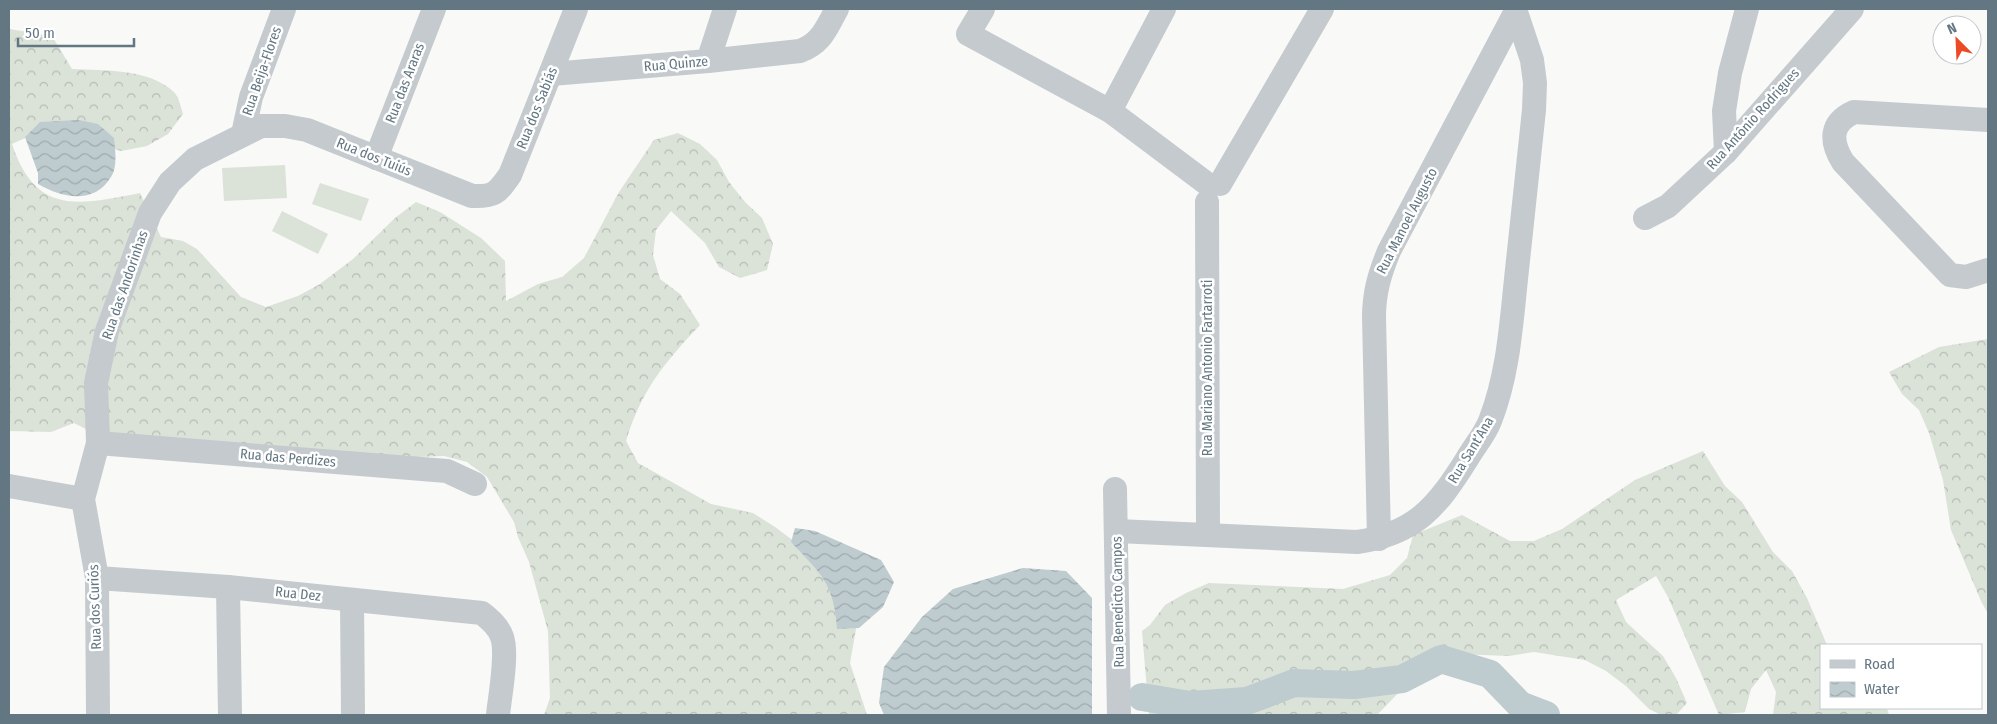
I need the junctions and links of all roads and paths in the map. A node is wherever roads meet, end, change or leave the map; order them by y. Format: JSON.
{"nodes":[{"id":1,"x":284,"y":9,"type":"edge"},
{"id":2,"x":434,"y":9,"type":"edge"},
{"id":3,"x":576,"y":9,"type":"edge"},
{"id":4,"x":724,"y":9,"type":"edge"},
{"id":5,"x":836,"y":9,"type":"edge"},
{"id":6,"x":983,"y":9,"type":"edge"},
{"id":7,"x":1164,"y":9,"type":"edge"},
{"id":8,"x":1322,"y":9,"type":"edge"},
{"id":9,"x":1747,"y":9,"type":"edge"},
{"id":10,"x":1852,"y":9,"type":"edge"},
{"id":11,"x":1516,"y":10,"type":"edge"},
{"id":12,"x":708,"y":61,"type":"junction"},
{"id":13,"x":551,"y":74,"type":"junction"},
{"id":14,"x":1110,"y":111,"type":"junction"},
{"id":15,"x":1988,"y":120,"type":"edge"},
{"id":16,"x":252,"y":130,"type":"junction"},
{"id":17,"x":1726,"y":152,"type":"junction"},
{"id":18,"x":376,"y":158,"type":"junction"},
{"id":19,"x":1211,"y":190,"type":"junction"},
{"id":20,"x":485,"y":196,"type":"joint"},
{"id":21,"x":1645,"y":218,"type":"dead end"},
{"id":22,"x":1988,"y":270,"type":"edge"},
{"id":23,"x":98,"y":443,"type":"junction"},
{"id":24,"x":475,"y":484,"type":"dead end"},
{"id":25,"x":9,"y":486,"type":"edge"},
{"id":26,"x":1115,"y":489,"type":"dead end"},
{"id":27,"x":83,"y":499,"type":"junction"},
{"id":28,"x":1117,"y":531,"type":"junction"},
{"id":29,"x":1208,"y":534,"type":"junction"},
{"id":30,"x":1379,"y":539,"type":"junction"},
{"id":31,"x":97,"y":578,"type":"junction"},
{"id":32,"x":228,"y":587,"type":"junction"},
{"id":33,"x":352,"y":600,"type":"junction"},
{"id":34,"x":98,"y":715,"type":"edge"},
{"id":35,"x":230,"y":715,"type":"edge"},
{"id":36,"x":353,"y":715,"type":"edge"},
{"id":37,"x":498,"y":715,"type":"edge"},
{"id":38,"x":1119,"y":715,"type":"edge"}],
"edges":[{"from":1,"to":16,"type":"street","name":"Rua Beija-Flores"},
{"from":2,"to":18,"type":"street","name":"Rua das Araras"},
{"from":3,"to":13,"type":"street","name":"Rua dos Sabiás"},
{"from":4,"to":12,"type":"street"},
{"from":5,"to":12,"type":"street","name":"Rua Quinze"},
{"from":6,"to":14,"type":"street"},
{"from":7,"to":14,"type":"street"},
{"from":8,"to":19,"type":"street"},
{"from":9,"to":17,"type":"street"},
{"from":10,"to":17,"type":"street","name":"Rua Antônio Rodrigues"},
{"from":11,"to":30,"type":"street","name":"Rua Manoel Augusto"},
{"from":11,"to":30,"type":"street","name":"Rua Sant’Ana"},
{"from":12,"to":13,"type":"street","name":"Rua Quinze"},
{"from":13,"to":20,"type":"street","name":"Rua dos Sabiás"},
{"from":14,"to":19,"type":"street"},
{"from":15,"to":22,"type":"street"},
{"from":16,"to":18,"type":"street","name":"Rua dos Tuiús"},
{"from":16,"to":23,"type":"street","name":"Rua das Andorinhas"},
{"from":17,"to":21,"type":"street","name":"Rua Antônio Rodrigues"},
{"from":18,"to":20,"type":"street","name":"Rua dos Tuiús"},
{"from":19,"to":29,"type":"street","name":"Rua Mariano Antonio Fartarroti"},
{"from":23,"to":24,"type":"street","name":"Rua das Perdizes"},
{"from":23,"to":27,"type":"street","name":"Rua das Andorinhas"},
{"from":25,"to":27,"type":"street"},
{"from":26,"to":28,"type":"street","name":"Rua Benedicto Campos"},
{"from":27,"to":31,"type":"street","name":"Rua dos Curiós"},
{"from":28,"to":29,"type":"street","name":"Rua Sant’Ana"},
{"from":28,"to":38,"type":"street","name":"Rua Benedicto Campos"},
{"from":29,"to":30,"type":"street","name":"Rua Sant’Ana"},
{"from":31,"to":32,"type":"street","name":"Rua Dez"},
{"from":31,"to":34,"type":"street","name":"Rua dos Curiós"},
{"from":32,"to":33,"type":"street","name":"Rua Dez"},
{"from":32,"to":35,"type":"street"},
{"from":33,"to":36,"type":"street"},
{"from":33,"to":37,"type":"street","name":"Rua Dez"}]}
